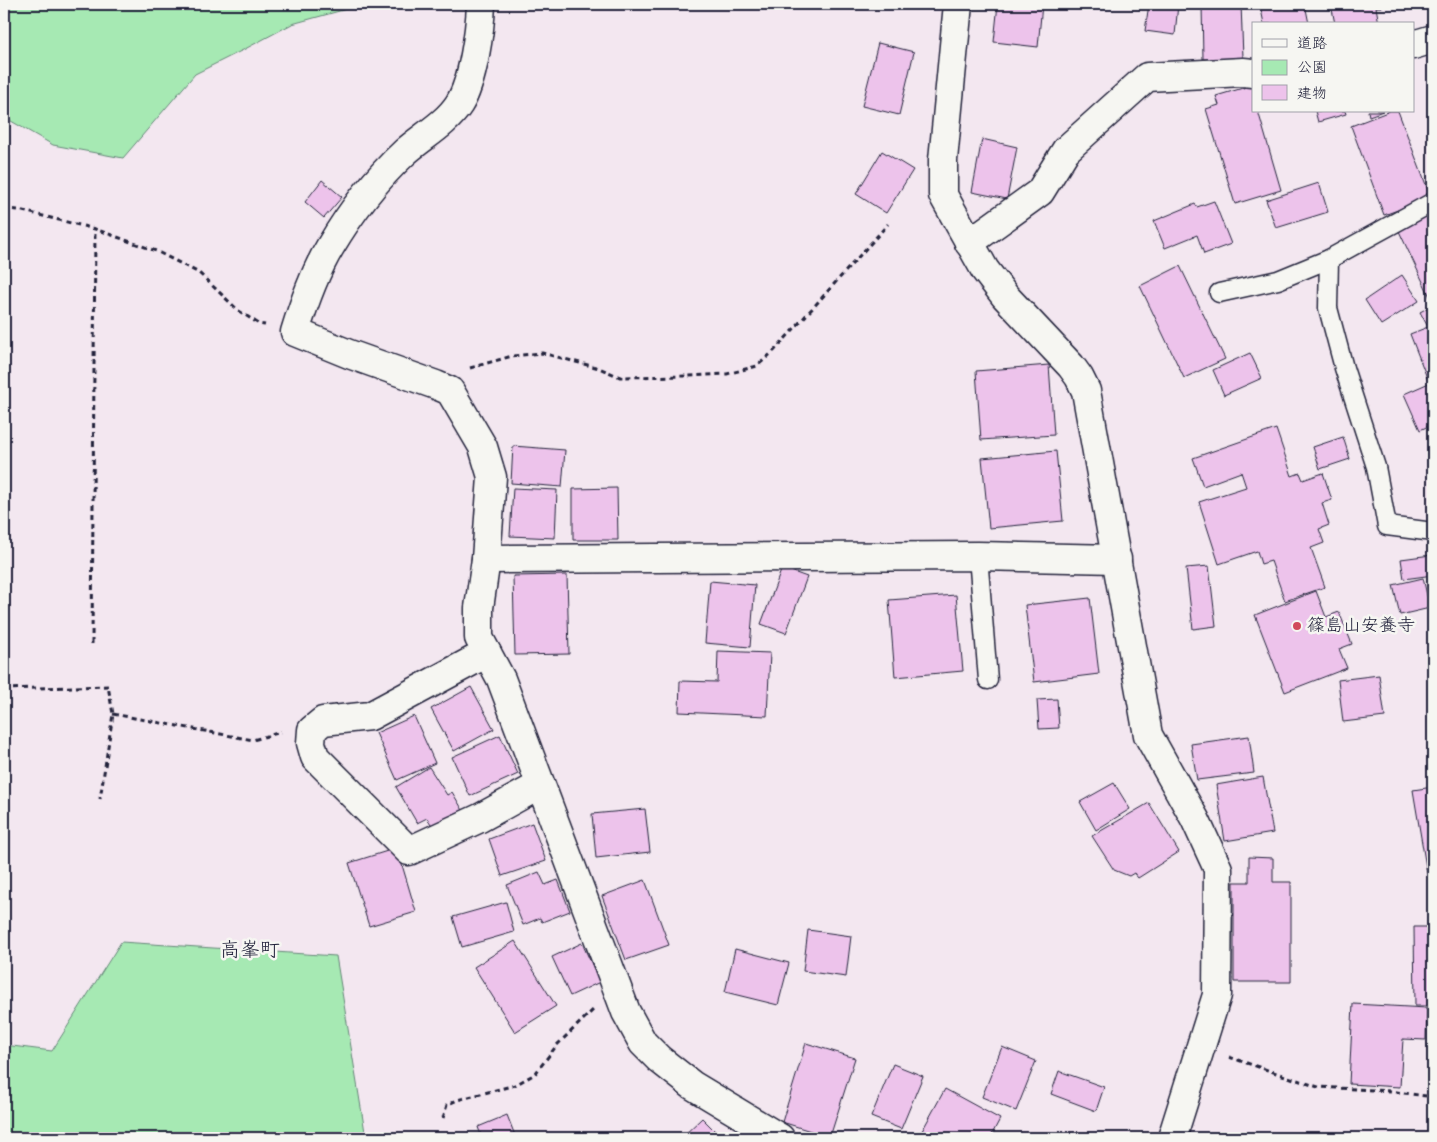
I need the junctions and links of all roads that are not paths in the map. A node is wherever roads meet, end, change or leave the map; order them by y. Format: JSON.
{"nodes":[{"id":1,"x":481,"y":4,"type":"edge"},
{"id":2,"x":958,"y":4,"type":"edge"},
{"id":3,"x":1433,"y":39,"type":"edge"},
{"id":4,"x":1414,"y":45,"type":"edge"},
{"id":5,"x":1252,"y":73,"type":"edge"},
{"id":6,"x":1433,"y":202,"type":"edge"},
{"id":7,"x":969,"y":243,"type":"junction"},
{"id":8,"x":1329,"y":259,"type":"junction"},
{"id":9,"x":1219,"y":293,"type":"dead end"},
{"id":10,"x":1433,"y":532,"type":"edge"},
{"id":11,"x":978,"y":556,"type":"junction"},
{"id":12,"x":486,"y":559,"type":"junction"},
{"id":13,"x":1117,"y":559,"type":"junction"},
{"id":14,"x":487,"y":653,"type":"junction"},
{"id":15,"x":988,"y":680,"type":"dead end"},
{"id":16,"x":540,"y":785,"type":"junction"},
{"id":17,"x":780,"y":1138,"type":"edge"},
{"id":18,"x":1172,"y":1138,"type":"edge"}],
"edges":[{"from":1,"to":12,"type":"street"},
{"from":2,"to":7,"type":"street"},
{"from":3,"to":4,"type":"street"},
{"from":5,"to":7,"type":"street"},
{"from":6,"to":8,"type":"lane"},
{"from":7,"to":13,"type":"street"},
{"from":8,"to":9,"type":"lane"},
{"from":8,"to":10,"type":"lane"},
{"from":11,"to":12,"type":"street"},
{"from":11,"to":13,"type":"street"},
{"from":11,"to":15,"type":"lane"},
{"from":12,"to":14,"type":"street"},
{"from":13,"to":18,"type":"street"},
{"from":14,"to":16,"type":"street"},
{"from":14,"to":16,"type":"street"},
{"from":16,"to":17,"type":"street"}]}
